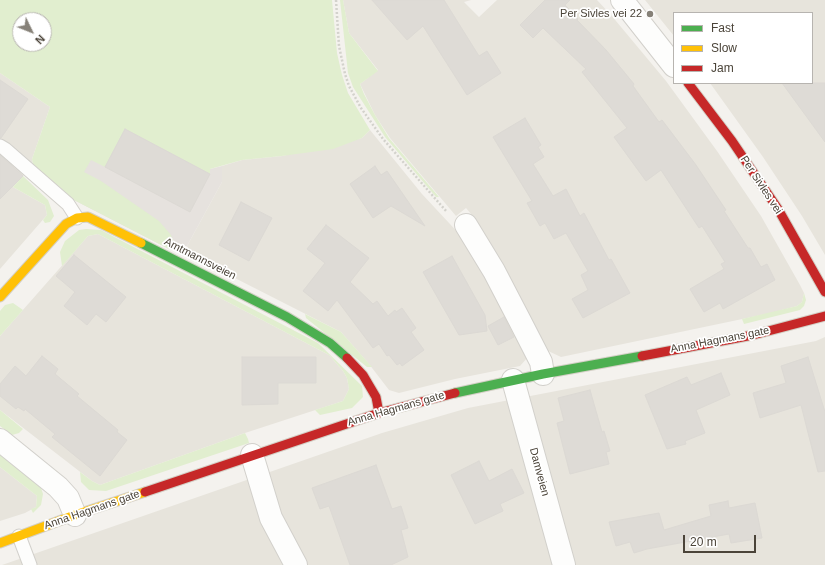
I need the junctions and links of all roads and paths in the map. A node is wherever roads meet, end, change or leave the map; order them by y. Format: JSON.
{"nodes":[{"id":1,"x":336,"y":0,"type":"edge"},
{"id":2,"x":622,"y":0,"type":"edge"},
{"id":3,"x":673,"y":65,"type":"edge"},
{"id":4,"x":689,"y":84,"type":"edge"},
{"id":5,"x":0,"y":146,"type":"edge"},
{"id":6,"x":77,"y":218,"type":"junction"},
{"id":7,"x":466,"y":225,"type":"joint"},
{"id":8,"x":825,"y":292,"type":"edge"},
{"id":9,"x":0,"y":297,"type":"edge"},
{"id":10,"x":825,"y":316,"type":"edge"},
{"id":11,"x":543,"y":374,"type":"junction"},
{"id":12,"x":514,"y":380,"type":"junction"},
{"id":13,"x":379,"y":413,"type":"junction"},
{"id":14,"x":0,"y":440,"type":"edge"},
{"id":15,"x":252,"y":455,"type":"junction"},
{"id":16,"x":75,"y":515,"type":"junction"},
{"id":17,"x":19,"y":536,"type":"junction"},
{"id":18,"x":0,"y":543,"type":"edge"},
{"id":19,"x":30,"y":565,"type":"edge"},
{"id":20,"x":296,"y":565,"type":"edge"},
{"id":21,"x":564,"y":565,"type":"edge"}],
"edges":[{"from":1,"to":7,"type":"path"},
{"from":2,"to":3,"type":"street"},
{"from":4,"to":8,"type":"street","name":"Per Sivles vei"},
{"from":5,"to":6,"type":"lane"},
{"from":6,"to":9,"type":"street"},
{"from":6,"to":13,"type":"street","name":"Amtmannsveien"},
{"from":7,"to":11,"type":"street"},
{"from":10,"to":11,"type":"street","name":"Anna Hagmans gate"},
{"from":11,"to":12,"type":"street","name":"Anna Hagmans gate"},
{"from":12,"to":13,"type":"street","name":"Anna Hagmans gate"},
{"from":12,"to":21,"type":"street","name":"Damveien"},
{"from":13,"to":15,"type":"street","name":"Anna Hagmans gate"},
{"from":14,"to":16,"type":"street"},
{"from":15,"to":16,"type":"street","name":"Anna Hagmans gate"},
{"from":15,"to":20,"type":"street"},
{"from":16,"to":17,"type":"street","name":"Anna Hagmans gate"},
{"from":17,"to":18,"type":"street","name":"Anna Hagmans gate"},
{"from":17,"to":19,"type":"lane"}]}
